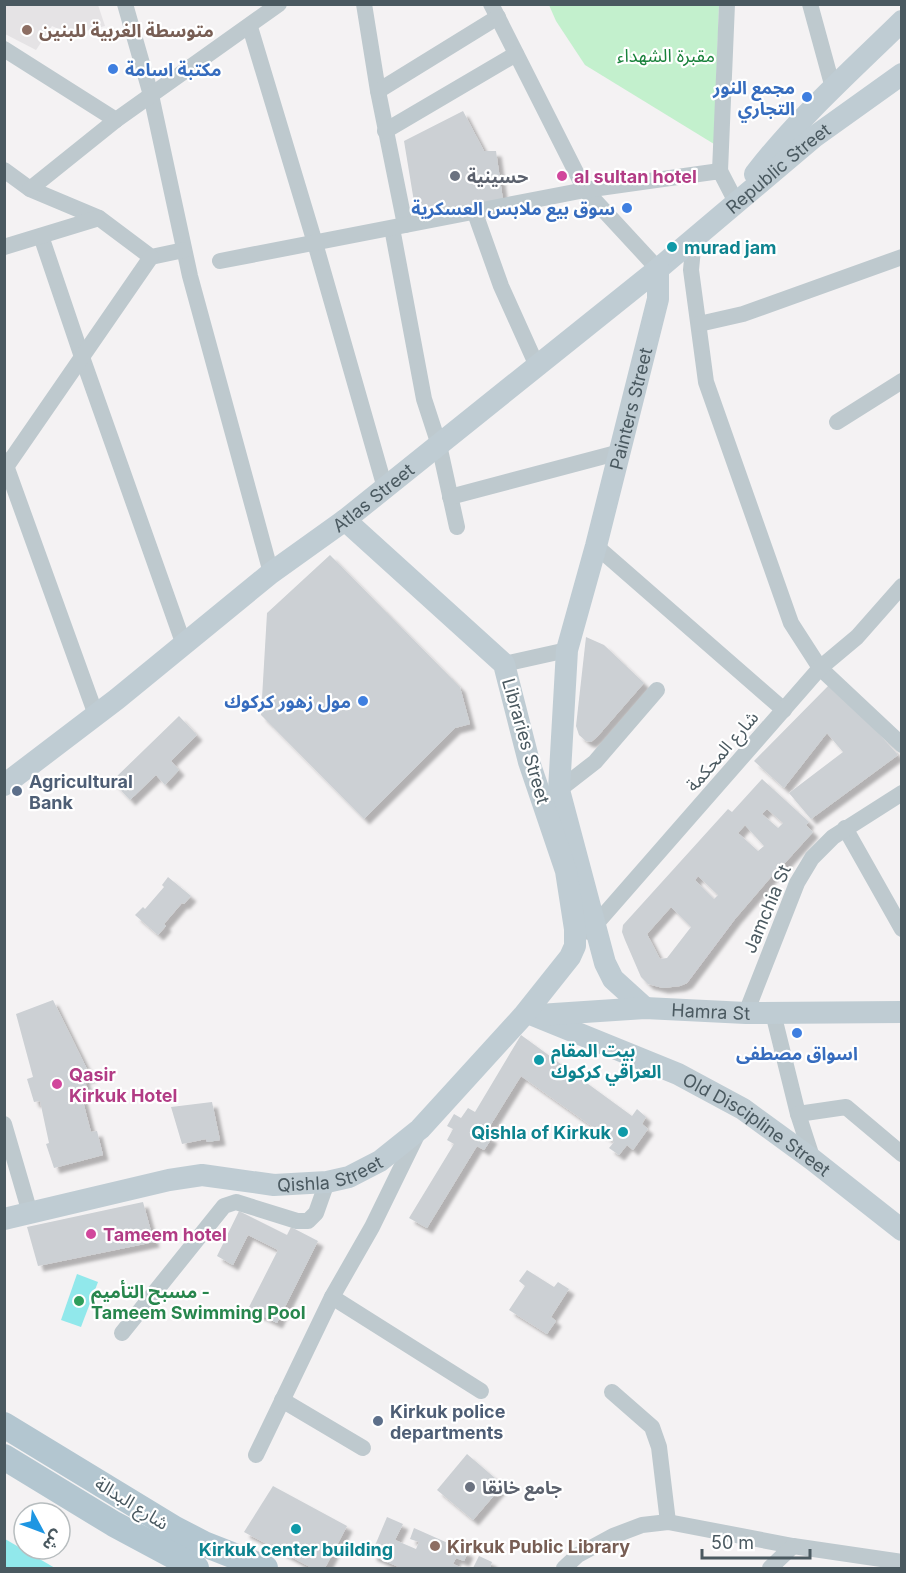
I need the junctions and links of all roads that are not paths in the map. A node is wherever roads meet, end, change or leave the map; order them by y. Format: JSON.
{"nodes":[{"id":1,"x":125,"y":4,"type":"edge"},
{"id":2,"x":279,"y":4,"type":"edge"},
{"id":3,"x":363,"y":4,"type":"edge"},
{"id":4,"x":727,"y":4,"type":"edge"},
{"id":5,"x":810,"y":4,"type":"edge"},
{"id":6,"x":494,"y":11,"type":"edge"},
{"id":7,"x":902,"y":21,"type":"edge"},
{"id":8,"x":250,"y":27,"type":"junction"},
{"id":9,"x":516,"y":54,"type":"junction"},
{"id":10,"x":8,"y":56,"type":"edge"},
{"id":11,"x":902,"y":74,"type":"edge"},
{"id":12,"x":832,"y":88,"type":"junction"},
{"id":13,"x":378,"y":91,"type":"junction"},
{"id":14,"x":151,"y":96,"type":"junction"},
{"id":15,"x":116,"y":120,"type":"junction"},
{"id":16,"x":386,"y":131,"type":"junction"},
{"id":17,"x":4,"y":170,"type":"edge"},
{"id":18,"x":720,"y":171,"type":"junction"},
{"id":19,"x":30,"y":189,"type":"junction"},
{"id":20,"x":585,"y":190,"type":"junction"},
{"id":21,"x":736,"y":202,"type":"junction"},
{"id":22,"x":475,"y":213,"type":"junction"},
{"id":23,"x":99,"y":218,"type":"junction"},
{"id":24,"x":399,"y":226,"type":"junction"},
{"id":25,"x":41,"y":236,"type":"junction"},
{"id":26,"x":694,"y":238,"type":"junction"},
{"id":27,"x":315,"y":243,"type":"junction"},
{"id":28,"x":4,"y":247,"type":"edge"},
{"id":29,"x":184,"y":250,"type":"junction"},
{"id":30,"x":151,"y":257,"type":"junction"},
{"id":31,"x":902,"y":257,"type":"edge"},
{"id":32,"x":220,"y":261,"type":"dead end"},
{"id":33,"x":658,"y":269,"type":"junction"},
{"id":34,"x":699,"y":324,"type":"junction"},
{"id":35,"x":82,"y":357,"type":"junction"},
{"id":36,"x":537,"y":366,"type":"junction"},
{"id":37,"x":902,"y":381,"type":"edge"},
{"id":38,"x":837,"y":422,"type":"dead end"},
{"id":39,"x":439,"y":445,"type":"junction"},
{"id":40,"x":620,"y":452,"type":"junction"},
{"id":41,"x":5,"y":465,"type":"edge"},
{"id":42,"x":385,"y":488,"type":"junction"},
{"id":43,"x":450,"y":497,"type":"junction"},
{"id":44,"x":345,"y":520,"type":"junction"},
{"id":45,"x":457,"y":527,"type":"dead end"},
{"id":46,"x":596,"y":546,"type":"junction"},
{"id":47,"x":271,"y":573,"type":"junction"},
{"id":48,"x":902,"y":586,"type":"edge"},
{"id":49,"x":183,"y":645,"type":"junction"},
{"id":50,"x":567,"y":650,"type":"junction"},
{"id":51,"x":504,"y":664,"type":"junction"},
{"id":52,"x":820,"y":668,"type":"junction"},
{"id":53,"x":657,"y":690,"type":"dead end"},
{"id":54,"x":784,"y":710,"type":"junction"},
{"id":55,"x":96,"y":715,"type":"junction"},
{"id":56,"x":902,"y":745,"type":"edge"},
{"id":57,"x":4,"y":785,"type":"edge"},
{"id":58,"x":559,"y":790,"type":"junction"},
{"id":59,"x":902,"y":793,"type":"edge"},
{"id":60,"x":845,"y":828,"type":"junction"},
{"id":61,"x":595,"y":926,"type":"junction"},
{"id":62,"x":902,"y":928,"type":"edge"},
{"id":63,"x":573,"y":951,"type":"junction"},
{"id":64,"x":645,"y":1008,"type":"junction"},
{"id":65,"x":902,"y":1012,"type":"edge"},
{"id":66,"x":746,"y":1013,"type":"junction"},
{"id":67,"x":773,"y":1013,"type":"junction"},
{"id":68,"x":528,"y":1015,"type":"junction"},
{"id":69,"x":798,"y":1114,"type":"junction"},
{"id":70,"x":4,"y":1124,"type":"edge"},
{"id":71,"x":420,"y":1129,"type":"junction"},
{"id":72,"x":902,"y":1154,"type":"edge"},
{"id":73,"x":813,"y":1160,"type":"junction"},
{"id":74,"x":327,"y":1182,"type":"junction"},
{"id":75,"x":30,"y":1213,"type":"junction"},
{"id":76,"x":4,"y":1219,"type":"edge"},
{"id":77,"x":902,"y":1230,"type":"edge"},
{"id":78,"x":332,"y":1296,"type":"junction"},
{"id":79,"x":122,"y":1333,"type":"dead end"},
{"id":80,"x":481,"y":1391,"type":"dead end"},
{"id":81,"x":612,"y":1392,"type":"dead end"},
{"id":82,"x":282,"y":1400,"type":"junction"},
{"id":83,"x":4,"y":1425,"type":"edge"},
{"id":84,"x":363,"y":1448,"type":"dead end"},
{"id":85,"x":256,"y":1455,"type":"dead end"},
{"id":86,"x":4,"y":1457,"type":"edge"},
{"id":87,"x":668,"y":1522,"type":"junction"},
{"id":88,"x":792,"y":1546,"type":"junction"},
{"id":89,"x":902,"y":1562,"type":"edge"},
{"id":90,"x":196,"y":1569,"type":"edge"},
{"id":91,"x":265,"y":1569,"type":"edge"},
{"id":92,"x":564,"y":1569,"type":"edge"},
{"id":93,"x":770,"y":1569,"type":"edge"}],
"edges":[{"from":1,"to":14,"type":"street"},
{"from":2,"to":8,"type":"street"},
{"from":3,"to":13,"type":"street"},
{"from":4,"to":18,"type":"street"},
{"from":5,"to":12,"type":"street"},
{"from":6,"to":9,"type":"street"},
{"from":6,"to":13,"type":"street"},
{"from":7,"to":12,"type":"street","name":"Republic Street"},
{"from":8,"to":14,"type":"street"},
{"from":8,"to":27,"type":"street"},
{"from":9,"to":16,"type":"street"},
{"from":9,"to":20,"type":"street"},
{"from":10,"to":15,"type":"street"},
{"from":11,"to":21,"type":"street","name":"Republic Street"},
{"from":12,"to":21,"type":"street","name":"Republic Street"},
{"from":13,"to":16,"type":"street"},
{"from":14,"to":15,"type":"street"},
{"from":14,"to":29,"type":"street"},
{"from":15,"to":19,"type":"street"},
{"from":16,"to":24,"type":"street"},
{"from":17,"to":19,"type":"street"},
{"from":18,"to":20,"type":"street"},
{"from":18,"to":21,"type":"street"},
{"from":19,"to":23,"type":"street"},
{"from":20,"to":22,"type":"street"},
{"from":20,"to":33,"type":"street"},
{"from":21,"to":26,"type":"street","name":"Atlas Street"},
{"from":22,"to":24,"type":"street"},
{"from":22,"to":36,"type":"street"},
{"from":23,"to":25,"type":"street"},
{"from":23,"to":30,"type":"street"},
{"from":24,"to":27,"type":"street"},
{"from":24,"to":39,"type":"street"},
{"from":25,"to":28,"type":"street"},
{"from":25,"to":35,"type":"street"},
{"from":26,"to":33,"type":"street","name":"Atlas Street"},
{"from":26,"to":34,"type":"street"},
{"from":27,"to":32,"type":"street"},
{"from":27,"to":42,"type":"street"},
{"from":29,"to":30,"type":"street"},
{"from":29,"to":47,"type":"street"},
{"from":30,"to":35,"type":"street"},
{"from":31,"to":34,"type":"street"},
{"from":33,"to":36,"type":"street","name":"Atlas Street"},
{"from":33,"to":40,"type":"street","name":"Painters Street"},
{"from":34,"to":52,"type":"street"},
{"from":35,"to":41,"type":"street"},
{"from":35,"to":49,"type":"street"},
{"from":36,"to":39,"type":"street","name":"Atlas Street"},
{"from":37,"to":38,"type":"street"},
{"from":39,"to":42,"type":"street","name":"Atlas Street"},
{"from":39,"to":43,"type":"street"},
{"from":40,"to":43,"type":"street"},
{"from":40,"to":46,"type":"street","name":"Painters Street"},
{"from":41,"to":55,"type":"street"},
{"from":42,"to":44,"type":"street","name":"Atlas Street"},
{"from":43,"to":45,"type":"street"},
{"from":44,"to":47,"type":"street","name":"Atlas Street"},
{"from":44,"to":51,"type":"street","name":"Libraries Street"},
{"from":46,"to":50,"type":"street","name":"Libraries Street"},
{"from":46,"to":54,"type":"street"},
{"from":47,"to":49,"type":"street","name":"Atlas Street"},
{"from":48,"to":52,"type":"street","name":"شارع المحكمة"},
{"from":49,"to":55,"type":"street","name":"Atlas Street"},
{"from":50,"to":51,"type":"street"},
{"from":50,"to":58,"type":"street","name":"Libraries Street"},
{"from":51,"to":63,"type":"street","name":"Libraries Street"},
{"from":52,"to":54,"type":"street","name":"شارع المحكمة"},
{"from":52,"to":56,"type":"street"},
{"from":53,"to":58,"type":"street"},
{"from":54,"to":61,"type":"street","name":"شارع المحكمة"},
{"from":55,"to":57,"type":"street","name":"Atlas Street"},
{"from":58,"to":61,"type":"street","name":"Libraries Street"},
{"from":59,"to":60,"type":"street","name":"Jamchia St"},
{"from":60,"to":62,"type":"street"},
{"from":60,"to":66,"type":"street","name":"Jamchia St"},
{"from":61,"to":63,"type":"street","name":"شارع المحكمة"},
{"from":61,"to":64,"type":"street","name":"Libraries Street"},
{"from":63,"to":68,"type":"street","name":"Qishla Street"},
{"from":64,"to":66,"type":"street","name":"Hamra St"},
{"from":64,"to":68,"type":"street","name":"Hamra St"},
{"from":65,"to":67,"type":"street","name":"Hamra St"},
{"from":66,"to":67,"type":"street","name":"Hamra St"},
{"from":67,"to":69,"type":"street"},
{"from":68,"to":71,"type":"street","name":"Qishla Street"},
{"from":68,"to":73,"type":"street","name":"Old Discipline Street"},
{"from":69,"to":72,"type":"street"},
{"from":69,"to":73,"type":"street"},
{"from":70,"to":75,"type":"street"},
{"from":71,"to":74,"type":"street","name":"Qishla Street"},
{"from":71,"to":78,"type":"street"},
{"from":73,"to":77,"type":"street","name":"Old Discipline Street"},
{"from":74,"to":75,"type":"street","name":"Qishla Street"},
{"from":74,"to":79,"type":"street"},
{"from":75,"to":76,"type":"street","name":"Qishla Street"},
{"from":78,"to":80,"type":"street"},
{"from":78,"to":82,"type":"street"},
{"from":81,"to":87,"type":"street"},
{"from":82,"to":84,"type":"street"},
{"from":82,"to":85,"type":"street"},
{"from":83,"to":91,"type":"main road","name":"شارع البدالة"},
{"from":86,"to":90,"type":"main road","name":"شارع البدالة"},
{"from":87,"to":88,"type":"street"},
{"from":87,"to":92,"type":"street"},
{"from":88,"to":89,"type":"street"},
{"from":88,"to":93,"type":"street"}]}
